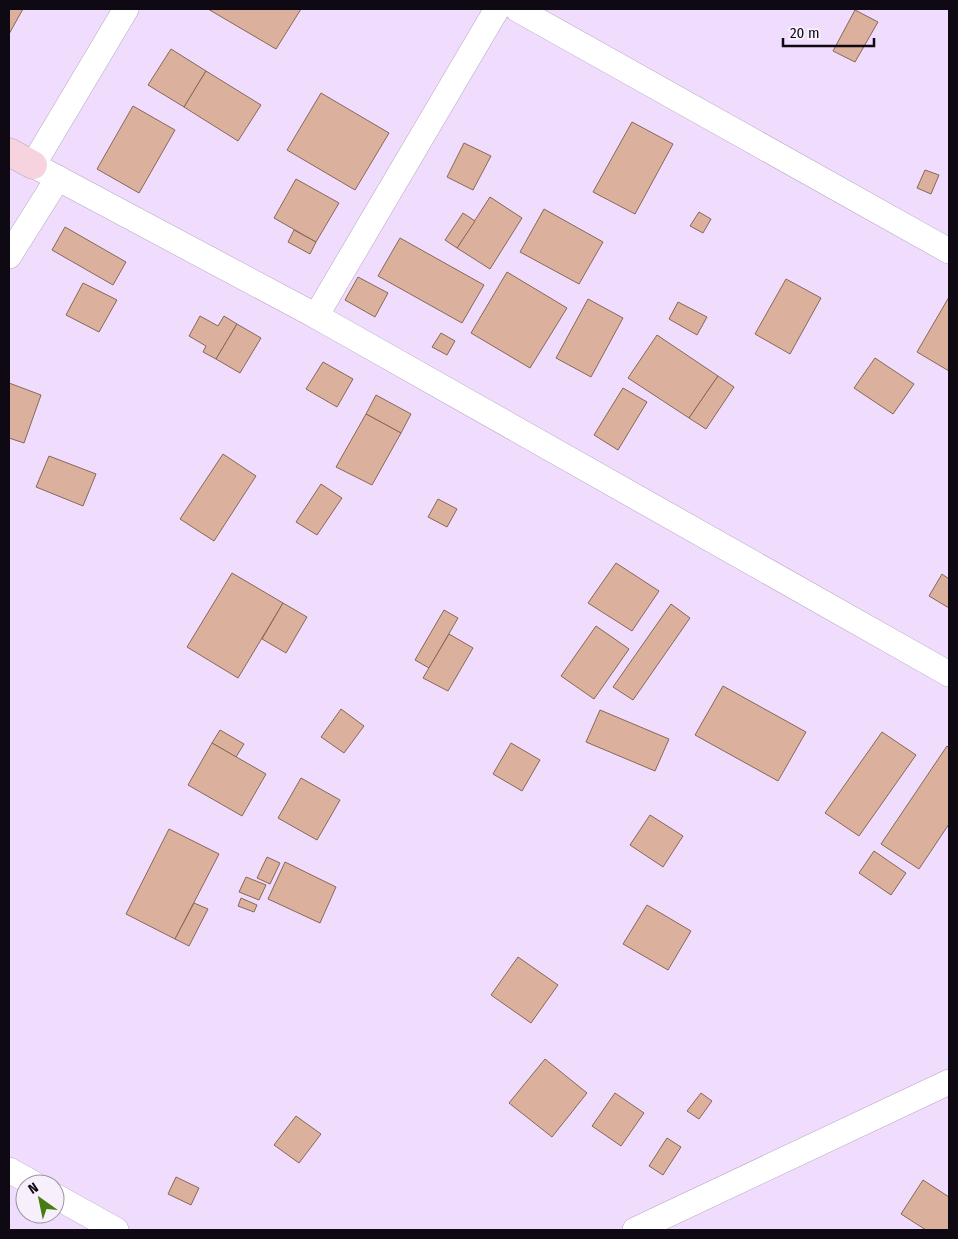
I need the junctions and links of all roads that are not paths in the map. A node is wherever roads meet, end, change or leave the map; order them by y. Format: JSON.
{"nodes":[{"id":1,"x":126,"y":9,"type":"edge"},
{"id":2,"x":497,"y":9,"type":"edge"},
{"id":3,"x":517,"y":9,"type":"edge"},
{"id":4,"x":9,"y":152,"type":"edge"},
{"id":5,"x":33,"y":165,"type":"junction"},
{"id":6,"x":58,"y":178,"type":"junction"},
{"id":7,"x":949,"y":251,"type":"edge"},
{"id":8,"x":9,"y":256,"type":"edge"},
{"id":9,"x":316,"y":316,"type":"junction"},
{"id":10,"x":949,"y":674,"type":"edge"},
{"id":11,"x":949,"y":1082,"type":"edge"},
{"id":12,"x":65,"y":1202,"type":"edge"},
{"id":13,"x":116,"y":1230,"type":"edge"},
{"id":14,"x":635,"y":1230,"type":"edge"}],
"edges":[{"from":1,"to":5,"type":"street"},
{"from":2,"to":9,"type":"street"},
{"from":3,"to":7,"type":"street"},
{"from":4,"to":5,"type":"street"},
{"from":5,"to":6,"type":"street"},
{"from":6,"to":8,"type":"street"},
{"from":6,"to":9,"type":"street"},
{"from":9,"to":10,"type":"street"},
{"from":11,"to":14,"type":"street"},
{"from":12,"to":13,"type":"street"}]}
